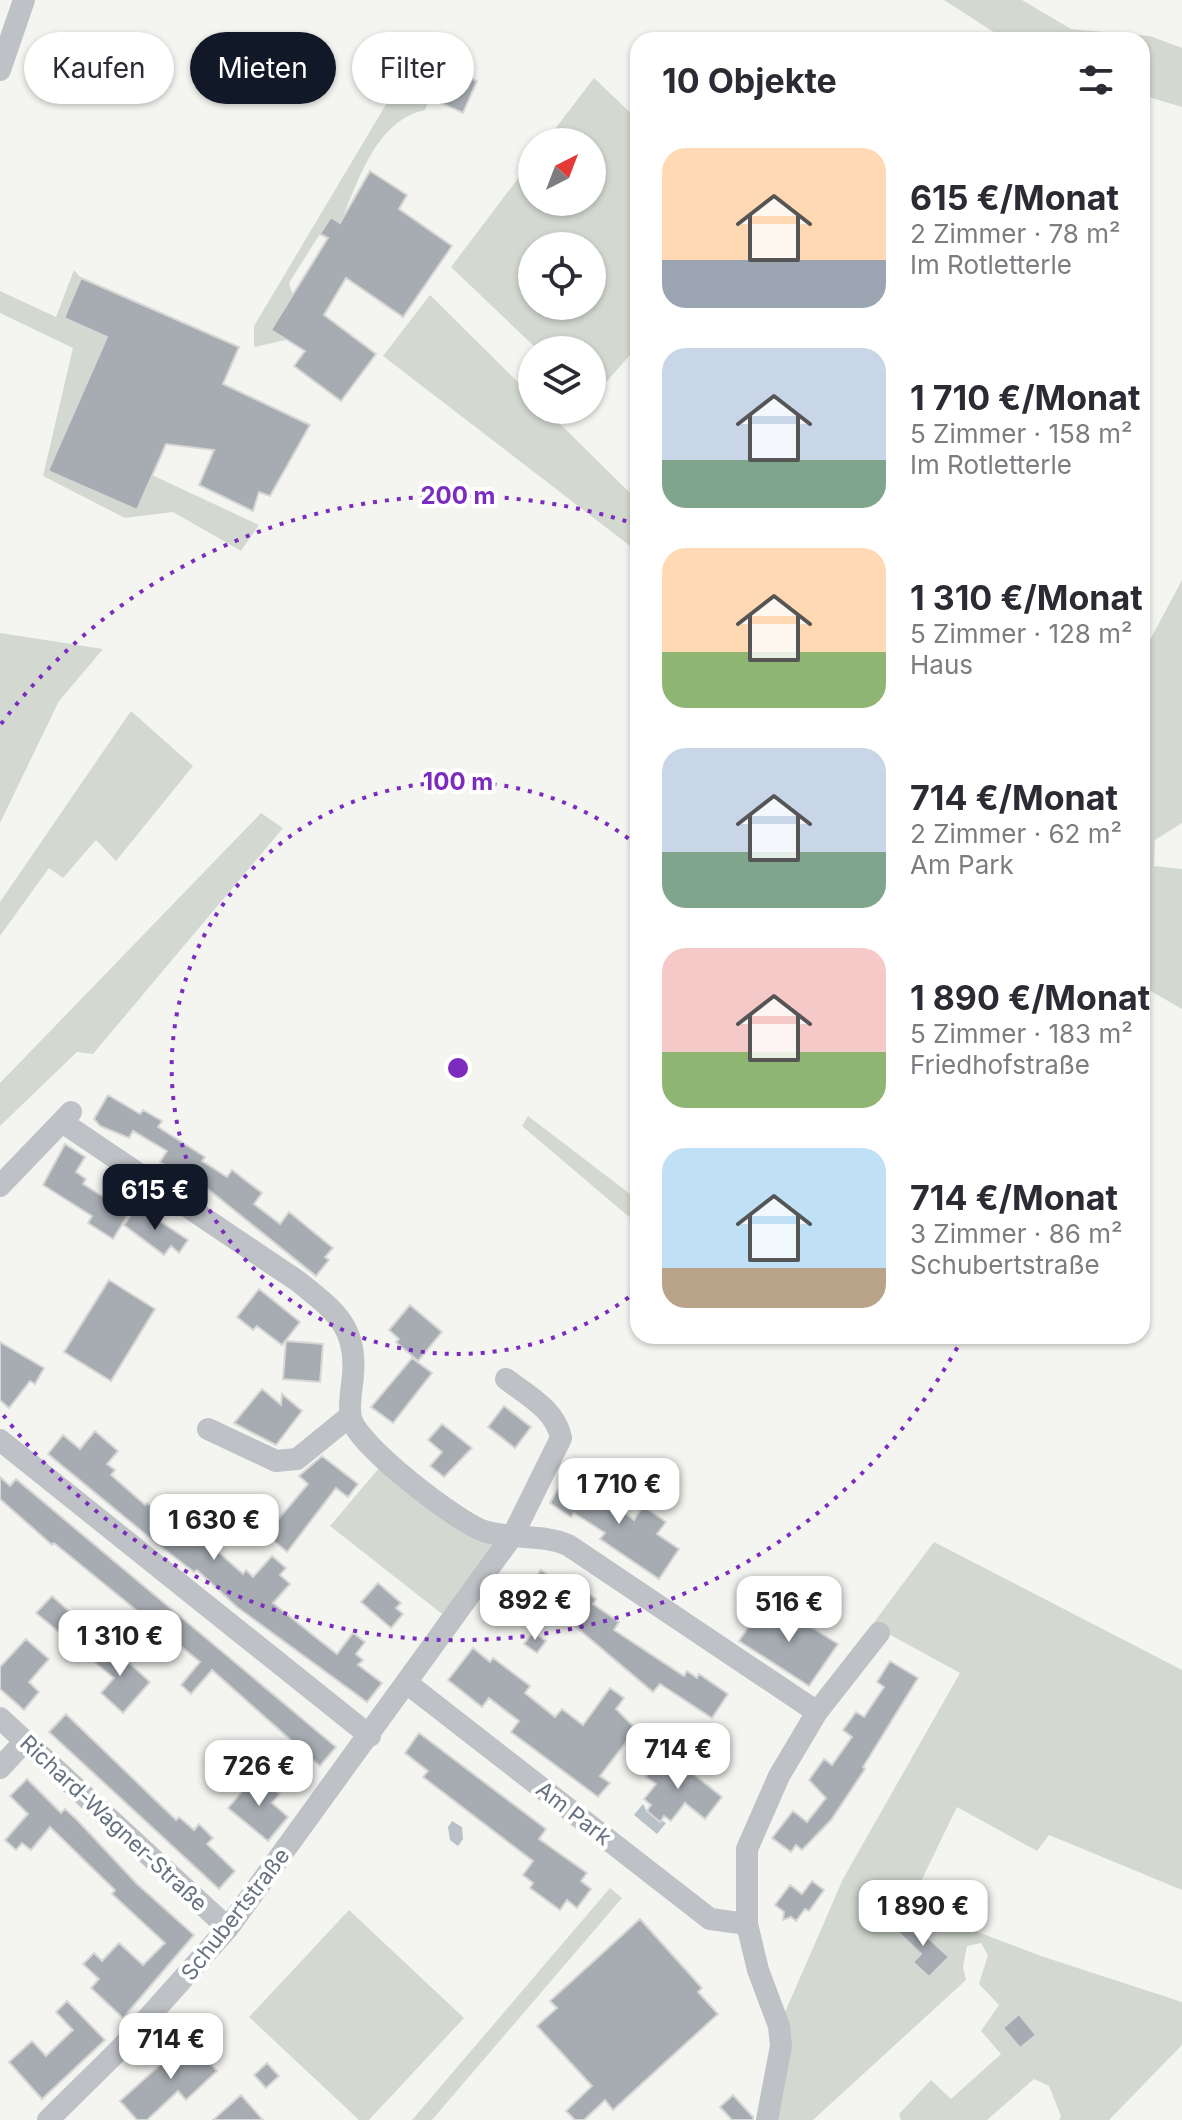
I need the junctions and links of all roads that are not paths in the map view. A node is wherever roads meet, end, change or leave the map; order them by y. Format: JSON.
{"nodes":[{"id":1,"x":24,"y":0,"type":"edge"},
{"id":2,"x":0,"y":70,"type":"edge"},
{"id":3,"x":0,"y":1186,"type":"edge"},
{"id":4,"x":506,"y":1379,"type":"dead end"},
{"id":5,"x":350,"y":1416,"type":"junction"},
{"id":6,"x":208,"y":1429,"type":"dead end"},
{"id":7,"x":0,"y":1440,"type":"edge"},
{"id":8,"x":513,"y":1535,"type":"junction"},
{"id":9,"x":879,"y":1633,"type":"dead end"},
{"id":10,"x":408,"y":1684,"type":"junction"},
{"id":11,"x":817,"y":1712,"type":"junction"},
{"id":12,"x":0,"y":1718,"type":"edge"},
{"id":13,"x":370,"y":1736,"type":"junction"},
{"id":14,"x":25,"y":1741,"type":"junction"},
{"id":15,"x":0,"y":1768,"type":"edge"},
{"id":16,"x":747,"y":1924,"type":"junction"},
{"id":17,"x":228,"y":1928,"type":"junction"},
{"id":18,"x":48,"y":2120,"type":"edge"},
{"id":19,"x":767,"y":2120,"type":"edge"}],
"edges":[{"from":1,"to":2,"type":"street"},
{"from":3,"to":5,"type":"street"},
{"from":4,"to":8,"type":"street","name":"Schubertstraße"},
{"from":5,"to":6,"type":"street"},
{"from":5,"to":8,"type":"street"},
{"from":7,"to":13,"type":"street"},
{"from":8,"to":10,"type":"street","name":"Schubertstraße"},
{"from":8,"to":11,"type":"street"},
{"from":9,"to":11,"type":"street"},
{"from":10,"to":13,"type":"street","name":"Schubertstraße"},
{"from":10,"to":16,"type":"street","name":"Am Park"},
{"from":11,"to":16,"type":"street"},
{"from":12,"to":14,"type":"street","name":"Richard-Wagner-Straße"},
{"from":13,"to":17,"type":"street","name":"Schubertstraße"},
{"from":14,"to":15,"type":"street"},
{"from":14,"to":17,"type":"street","name":"Richard-Wagner-Straße"},
{"from":16,"to":19,"type":"street"},
{"from":17,"to":18,"type":"street","name":"Schubertstraße"}]}
